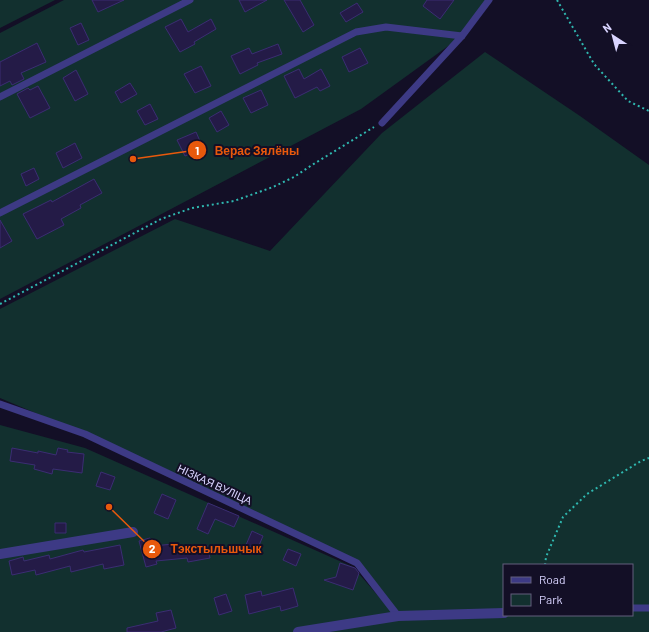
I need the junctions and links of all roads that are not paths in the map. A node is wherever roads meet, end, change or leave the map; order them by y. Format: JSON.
{"nodes":[{"id":1,"x":190,"y":0,"type":"edge"},
{"id":2,"x":489,"y":0,"type":"edge"},
{"id":3,"x":462,"y":36,"type":"junction"},
{"id":4,"x":0,"y":97,"type":"edge"},
{"id":5,"x":382,"y":123,"type":"road end"},
{"id":6,"x":0,"y":213,"type":"edge"},
{"id":7,"x":0,"y":404,"type":"edge"},
{"id":8,"x":133,"y":532,"type":"dead end"},
{"id":9,"x":0,"y":554,"type":"edge"},
{"id":10,"x":633,"y":608,"type":"edge"},
{"id":11,"x":649,"y":608,"type":"edge"},
{"id":12,"x":503,"y":613,"type":"edge"},
{"id":13,"x":398,"y":616,"type":"junction"},
{"id":14,"x":298,"y":632,"type":"edge"}],
"edges":[{"from":1,"to":4,"type":"lane"},
{"from":2,"to":3,"type":"lane"},
{"from":3,"to":5,"type":"lane"},
{"from":3,"to":6,"type":"lane"},
{"from":7,"to":13,"type":"lane","name":"НІЗКАЯ ВУЛІЦА"},
{"from":8,"to":9,"type":"street"},
{"from":10,"to":11,"type":"lane"},
{"from":12,"to":13,"type":"street"},
{"from":13,"to":14,"type":"street"}]}
